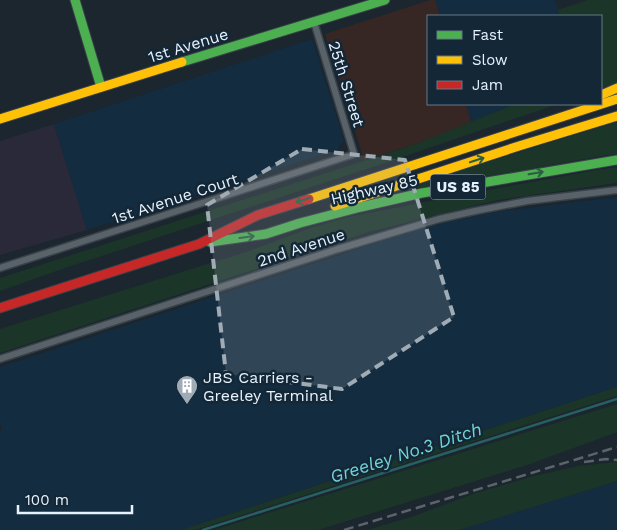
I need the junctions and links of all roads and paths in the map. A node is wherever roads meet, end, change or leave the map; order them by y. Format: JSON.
{"nodes":[{"id":1,"x":75,"y":0,"type":"edge"},
{"id":2,"x":385,"y":0,"type":"edge"},
{"id":3,"x":367,"y":3,"type":"edge"},
{"id":4,"x":314,"y":22,"type":"junction"},
{"id":5,"x":102,"y":87,"type":"junction"},
{"id":6,"x":617,"y":88,"type":"edge"},
{"id":7,"x":602,"y":95,"type":"edge"},
{"id":8,"x":617,"y":99,"type":"edge"},
{"id":9,"x":602,"y":104,"type":"edge"},
{"id":10,"x":581,"y":105,"type":"edge"},
{"id":11,"x":598,"y":105,"type":"edge"},
{"id":12,"x":563,"y":116,"type":"junction"},
{"id":13,"x":617,"y":116,"type":"edge"},
{"id":14,"x":0,"y":119,"type":"edge"},
{"id":15,"x":354,"y":154,"type":"joint"},
{"id":16,"x":617,"y":160,"type":"edge"},
{"id":17,"x":617,"y":190,"type":"edge"},
{"id":18,"x":300,"y":223,"type":"junction"},
{"id":19,"x":199,"y":244,"type":"junction"},
{"id":20,"x":2,"y":267,"type":"edge"},
{"id":21,"x":0,"y":308,"type":"edge"},
{"id":22,"x":0,"y":359,"type":"edge"}],
"edges":[{"from":1,"to":5,"type":"main road"},
{"from":2,"to":3,"type":"main road","name":"1st Avenue"},
{"from":3,"to":4,"type":"main road","name":"1st Avenue"},
{"from":4,"to":5,"type":"main road","name":"1st Avenue"},
{"from":4,"to":15,"type":"street","name":"25th Street"},
{"from":5,"to":14,"type":"main road","name":"1st Avenue"},
{"from":6,"to":7,"type":"main road"},
{"from":8,"to":9,"type":"main road","number":"US 85"},
{"from":10,"to":12,"type":"main road"},
{"from":11,"to":12,"type":"main road","number":"US 85"},
{"from":12,"to":19,"type":"main road","name":"Highway 85","number":"US 85","one_way":true},
{"from":18,"to":13,"type":"main road","one_way":true},
{"from":15,"to":20,"type":"street","name":"1st Avenue Court"},
{"from":18,"to":16,"type":"main road","name":"Highway 85","number":"US 85","one_way":true},
{"from":17,"to":22,"type":"street","name":"2nd Avenue"},
{"from":19,"to":18,"type":"main road","name":"Highway 85","number":"US 85","one_way":true},
{"from":19,"to":21,"type":"main road","name":"Highway 85","number":"US 85"}]}
